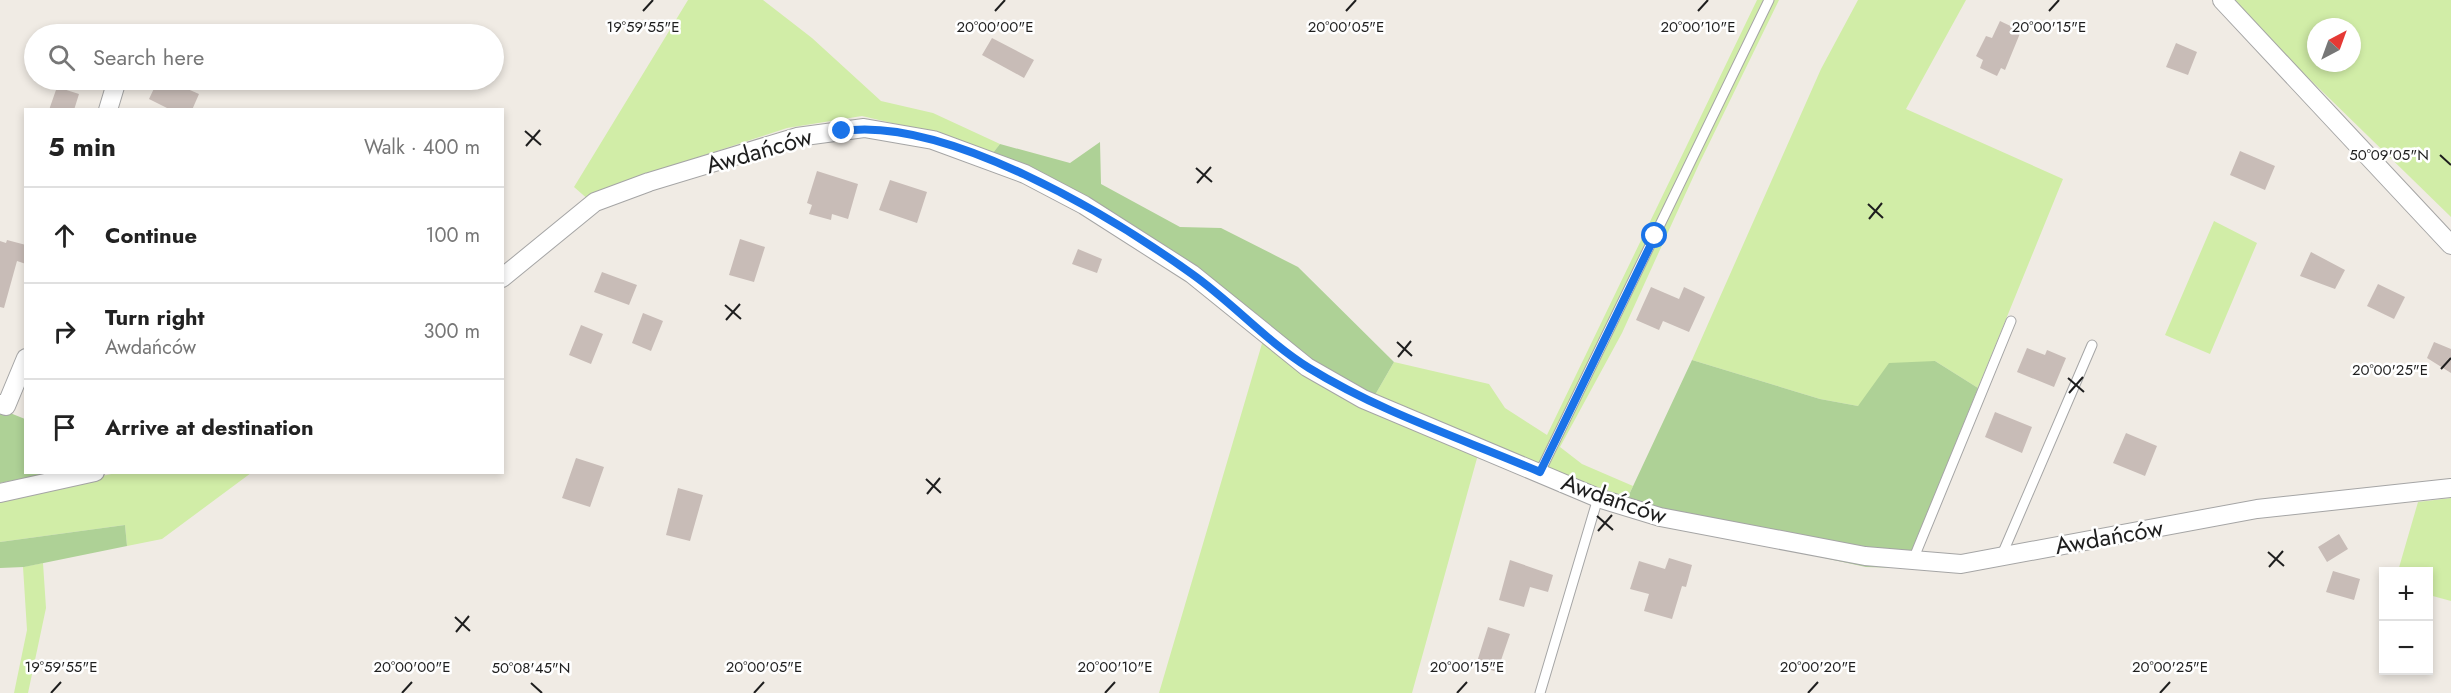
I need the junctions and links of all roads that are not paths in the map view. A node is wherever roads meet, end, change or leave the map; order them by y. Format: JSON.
{"nodes":[{"id":1,"x":1769,"y":0,"type":"edge"},
{"id":2,"x":2222,"y":0,"type":"edge"},
{"id":3,"x":114,"y":90,"type":"edge"},
{"id":4,"x":109,"y":108,"type":"edge"},
{"id":5,"x":2451,"y":245,"type":"edge"},
{"id":6,"x":504,"y":276,"type":"edge"},
{"id":7,"x":2012,"y":321,"type":"dead end"},
{"id":8,"x":2092,"y":345,"type":"dead end"},
{"id":9,"x":24,"y":363,"type":"edge"},
{"id":10,"x":0,"y":404,"type":"edge"},
{"id":11,"x":1540,"y":472,"type":"junction"},
{"id":12,"x":86,"y":474,"type":"edge"},
{"id":13,"x":2451,"y":488,"type":"edge"},
{"id":14,"x":0,"y":493,"type":"edge"},
{"id":15,"x":1598,"y":498,"type":"junction"},
{"id":16,"x":2001,"y":556,"type":"junction"},
{"id":17,"x":1913,"y":560,"type":"junction"},
{"id":18,"x":1540,"y":693,"type":"edge"}],
"edges":[{"from":1,"to":11,"type":"lane"},
{"from":2,"to":5,"type":"street"},
{"from":3,"to":4,"type":"street"},
{"from":6,"to":11,"type":"street","name":"Awdańców"},
{"from":7,"to":17,"type":"lane"},
{"from":8,"to":16,"type":"lane"},
{"from":9,"to":10,"type":"street"},
{"from":11,"to":15,"type":"street","name":"Awdańców"},
{"from":12,"to":14,"type":"street"},
{"from":13,"to":16,"type":"street","name":"Awdańców"},
{"from":15,"to":17,"type":"street","name":"Awdańców"},
{"from":15,"to":18,"type":"lane"},
{"from":16,"to":17,"type":"street","name":"Awdańców"}]}
